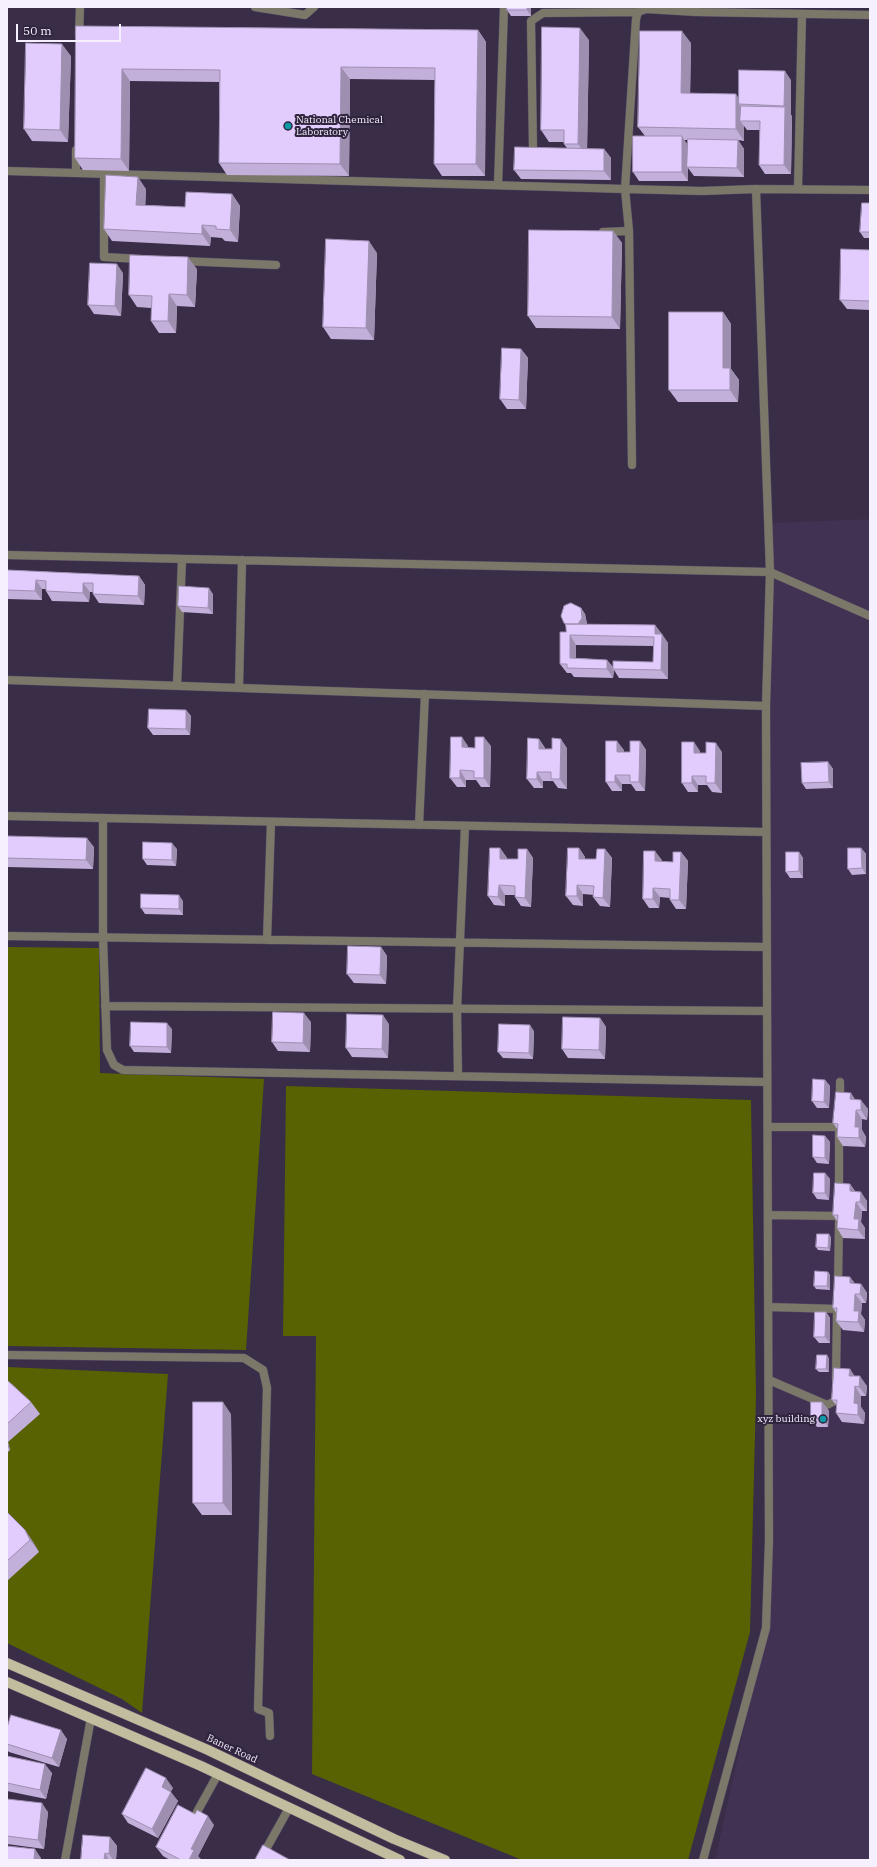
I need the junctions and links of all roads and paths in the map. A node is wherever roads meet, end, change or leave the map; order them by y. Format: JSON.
{"nodes":[{"id":1,"x":80,"y":7,"type":"edge"},
{"id":2,"x":255,"y":7,"type":"edge"},
{"id":3,"x":314,"y":7,"type":"edge"},
{"id":4,"x":504,"y":7,"type":"edge"},
{"id":5,"x":696,"y":10,"type":"edge"},
{"id":6,"x":638,"y":12,"type":"junction"},
{"id":7,"x":802,"y":14,"type":"junction"},
{"id":8,"x":870,"y":15,"type":"edge"},
{"id":9,"x":79,"y":47,"type":"edge"},
{"id":10,"x":76,"y":142,"type":"edge"},
{"id":11,"x":533,"y":148,"type":"edge"},
{"id":12,"x":7,"y":171,"type":"edge"},
{"id":13,"x":76,"y":173,"type":"junction"},
{"id":14,"x":104,"y":174,"type":"junction"},
{"id":15,"x":498,"y":185,"type":"junction"},
{"id":16,"x":756,"y":188,"type":"junction"},
{"id":17,"x":625,"y":189,"type":"junction"},
{"id":18,"x":798,"y":189,"type":"junction"},
{"id":19,"x":870,"y":190,"type":"edge"},
{"id":20,"x":629,"y":231,"type":"junction"},
{"id":21,"x":592,"y":232,"type":"edge"},
{"id":22,"x":151,"y":259,"type":"edge"},
{"id":23,"x":174,"y":261,"type":"edge"},
{"id":24,"x":276,"y":266,"type":"dead end"},
{"id":25,"x":632,"y":465,"type":"dead end"},
{"id":26,"x":7,"y":555,"type":"edge"},
{"id":27,"x":182,"y":559,"type":"junction"},
{"id":28,"x":242,"y":560,"type":"junction"},
{"id":29,"x":770,"y":572,"type":"junction"},
{"id":30,"x":870,"y":616,"type":"edge"},
{"id":31,"x":7,"y":680,"type":"edge"},
{"id":32,"x":177,"y":686,"type":"junction"},
{"id":33,"x":239,"y":688,"type":"junction"},
{"id":34,"x":425,"y":694,"type":"junction"},
{"id":35,"x":766,"y":706,"type":"junction"},
{"id":36,"x":7,"y":816,"type":"edge"},
{"id":37,"x":103,"y":818,"type":"junction"},
{"id":38,"x":271,"y":822,"type":"junction"},
{"id":39,"x":419,"y":825,"type":"junction"},
{"id":40,"x":465,"y":826,"type":"junction"},
{"id":41,"x":766,"y":832,"type":"junction"},
{"id":42,"x":7,"y":936,"type":"edge"},
{"id":43,"x":102,"y":938,"type":"junction"},
{"id":44,"x":267,"y":940,"type":"junction"},
{"id":45,"x":459,"y":943,"type":"junction"},
{"id":46,"x":767,"y":947,"type":"junction"},
{"id":47,"x":105,"y":1006,"type":"junction"},
{"id":48,"x":457,"y":1009,"type":"junction"},
{"id":49,"x":767,"y":1011,"type":"junction"},
{"id":50,"x":458,"y":1076,"type":"junction"},
{"id":51,"x":767,"y":1082,"type":"junction"},
{"id":52,"x":840,"y":1082,"type":"dead end"},
{"id":53,"x":839,"y":1119,"type":"junction"},
{"id":54,"x":768,"y":1127,"type":"junction"},
{"id":55,"x":839,"y":1209,"type":"junction"},
{"id":56,"x":768,"y":1215,"type":"junction"},
{"id":57,"x":838,"y":1302,"type":"junction"},
{"id":58,"x":768,"y":1307,"type":"junction"},
{"id":59,"x":7,"y":1355,"type":"edge"},
{"id":60,"x":769,"y":1380,"type":"junction"},
{"id":61,"x":7,"y":1663,"type":"edge"},
{"id":62,"x":7,"y":1682,"type":"edge"},
{"id":63,"x":91,"y":1718,"type":"junction"},
{"id":64,"x":270,"y":1736,"type":"dead end"},
{"id":65,"x":218,"y":1774,"type":"junction"},
{"id":66,"x":289,"y":1808,"type":"junction"},
{"id":67,"x":197,"y":1812,"type":"edge"},
{"id":68,"x":65,"y":1860,"type":"edge"},
{"id":69,"x":260,"y":1860,"type":"edge"},
{"id":70,"x":400,"y":1860,"type":"edge"},
{"id":71,"x":445,"y":1860,"type":"edge"},
{"id":72,"x":703,"y":1860,"type":"edge"}],
"edges":[{"from":1,"to":9,"type":"street"},
{"from":2,"to":3,"type":"street"},
{"from":4,"to":15,"type":"street"},
{"from":5,"to":6,"type":"street"},
{"from":5,"to":7,"type":"street"},
{"from":6,"to":11,"type":"street"},
{"from":6,"to":17,"type":"street"},
{"from":7,"to":8,"type":"street"},
{"from":7,"to":18,"type":"street"},
{"from":10,"to":13,"type":"street"},
{"from":12,"to":13,"type":"street"},
{"from":13,"to":14,"type":"street"},
{"from":14,"to":15,"type":"street"},
{"from":14,"to":22,"type":"street"},
{"from":15,"to":17,"type":"street"},
{"from":16,"to":17,"type":"street"},
{"from":16,"to":18,"type":"street"},
{"from":16,"to":29,"type":"street"},
{"from":17,"to":20,"type":"street"},
{"from":18,"to":19,"type":"street"},
{"from":20,"to":21,"type":"street"},
{"from":20,"to":25,"type":"street"},
{"from":23,"to":24,"type":"street"},
{"from":26,"to":27,"type":"street"},
{"from":27,"to":28,"type":"street"},
{"from":27,"to":32,"type":"street"},
{"from":28,"to":29,"type":"street"},
{"from":28,"to":33,"type":"street"},
{"from":29,"to":30,"type":"street"},
{"from":29,"to":35,"type":"street"},
{"from":31,"to":32,"type":"street"},
{"from":32,"to":33,"type":"street"},
{"from":33,"to":34,"type":"street"},
{"from":34,"to":35,"type":"street"},
{"from":34,"to":39,"type":"street"},
{"from":35,"to":41,"type":"street"},
{"from":36,"to":37,"type":"street"},
{"from":37,"to":38,"type":"street"},
{"from":37,"to":43,"type":"street"},
{"from":38,"to":39,"type":"street"},
{"from":38,"to":44,"type":"street"},
{"from":39,"to":40,"type":"street"},
{"from":40,"to":41,"type":"street"},
{"from":40,"to":45,"type":"street"},
{"from":41,"to":46,"type":"street"},
{"from":42,"to":43,"type":"street"},
{"from":43,"to":44,"type":"street"},
{"from":43,"to":47,"type":"street"},
{"from":44,"to":45,"type":"street"},
{"from":45,"to":46,"type":"street"},
{"from":45,"to":48,"type":"street"},
{"from":46,"to":49,"type":"street"},
{"from":47,"to":48,"type":"street"},
{"from":47,"to":50,"type":"street"},
{"from":48,"to":49,"type":"street"},
{"from":48,"to":50,"type":"street"},
{"from":49,"to":51,"type":"street"},
{"from":50,"to":51,"type":"street"},
{"from":51,"to":54,"type":"street"},
{"from":52,"to":53,"type":"street"},
{"from":53,"to":54,"type":"street"},
{"from":53,"to":55,"type":"street"},
{"from":54,"to":56,"type":"street"},
{"from":55,"to":56,"type":"street"},
{"from":55,"to":57,"type":"street"},
{"from":56,"to":58,"type":"street"},
{"from":57,"to":58,"type":"street"},
{"from":57,"to":60,"type":"street"},
{"from":58,"to":60,"type":"street"},
{"from":59,"to":64,"type":"street"},
{"from":60,"to":72,"type":"street"},
{"from":61,"to":71,"type":"main road","name":"Baner Road"},
{"from":62,"to":63,"type":"main road"},
{"from":63,"to":65,"type":"main road"},
{"from":63,"to":68,"type":"street"},
{"from":65,"to":66,"type":"main road"},
{"from":65,"to":67,"type":"street"},
{"from":66,"to":69,"type":"street"},
{"from":66,"to":70,"type":"main road"}]}
